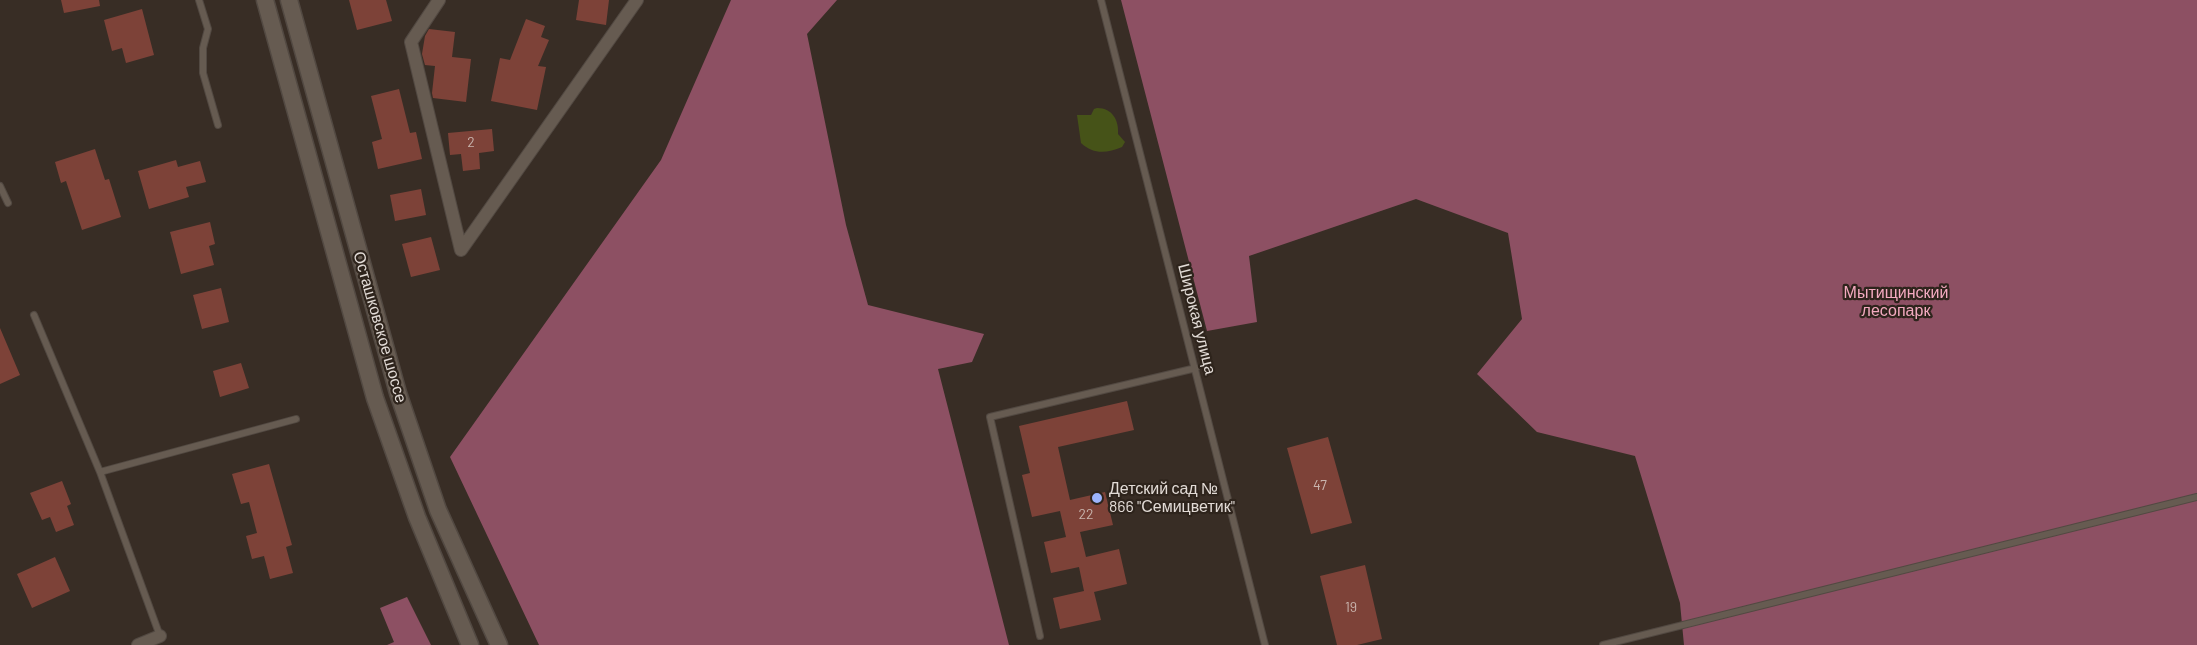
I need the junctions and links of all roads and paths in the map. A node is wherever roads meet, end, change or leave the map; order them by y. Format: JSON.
{"nodes":[{"id":1,"x":199,"y":0,"type":"edge"},
{"id":2,"x":266,"y":0,"type":"edge"},
{"id":3,"x":289,"y":0,"type":"edge"},
{"id":4,"x":439,"y":0,"type":"edge"},
{"id":5,"x":637,"y":0,"type":"edge"},
{"id":6,"x":1101,"y":0,"type":"edge"},
{"id":7,"x":218,"y":125,"type":"dead end"},
{"id":8,"x":0,"y":186,"type":"edge"},
{"id":9,"x":8,"y":202,"type":"dead end"},
{"id":10,"x":34,"y":315,"type":"dead end"},
{"id":11,"x":1196,"y":368,"type":"junction"},
{"id":12,"x":296,"y":419,"type":"dead end"},
{"id":13,"x":100,"y":472,"type":"junction"},
{"id":14,"x":2197,"y":497,"type":"edge"},
{"id":15,"x":160,"y":636,"type":"joint"},
{"id":16,"x":1040,"y":636,"type":"dead end"},
{"id":17,"x":138,"y":645,"type":"edge"},
{"id":18,"x":470,"y":645,"type":"edge"},
{"id":19,"x":499,"y":645,"type":"edge"},
{"id":20,"x":1264,"y":645,"type":"edge"},
{"id":21,"x":1603,"y":645,"type":"edge"}],
"edges":[{"from":1,"to":7,"type":"lane"},
{"from":2,"to":18,"type":"main road","name":"Осташковское шоссе"},
{"from":3,"to":19,"type":"main road","name":"Осташковское шоссе"},
{"from":4,"to":5,"type":"street"},
{"from":6,"to":11,"type":"lane","name":"Широкая улица"},
{"from":8,"to":9,"type":"lane"},
{"from":10,"to":13,"type":"lane"},
{"from":11,"to":16,"type":"lane"},
{"from":11,"to":20,"type":"lane","name":"Широкая улица"},
{"from":12,"to":13,"type":"lane"},
{"from":13,"to":15,"type":"lane"},
{"from":14,"to":21,"type":"lane"},
{"from":15,"to":17,"type":"street"}]}
